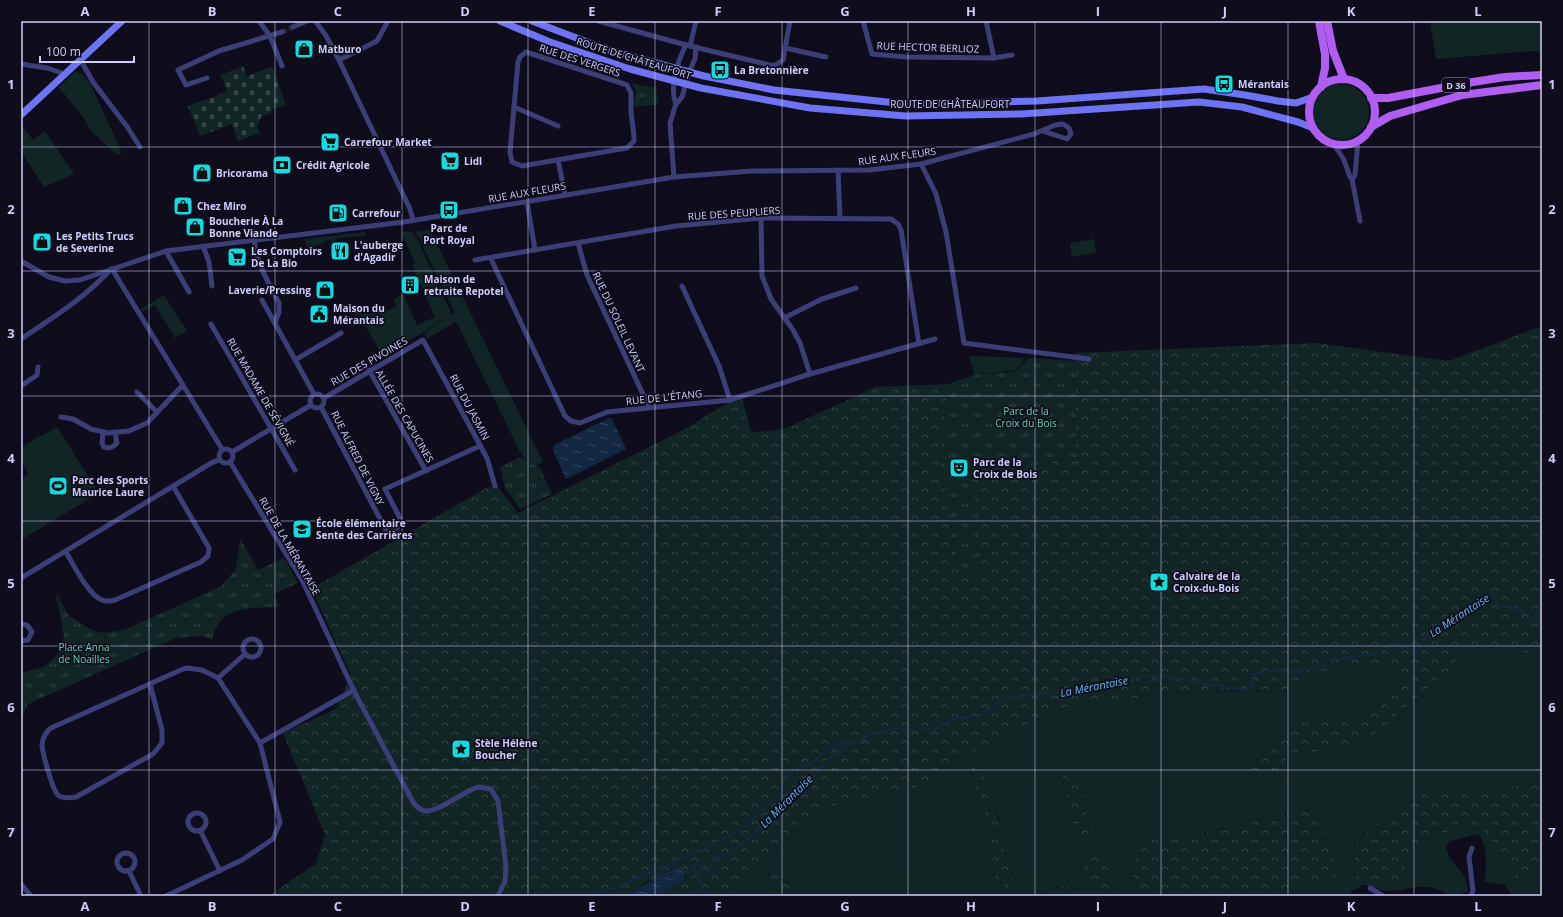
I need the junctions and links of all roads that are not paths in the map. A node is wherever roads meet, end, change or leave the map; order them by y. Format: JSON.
{"nodes":[{"id":1,"x":122,"y":21,"type":"edge"},
{"id":2,"x":259,"y":21,"type":"edge"},
{"id":3,"x":307,"y":21,"type":"edge"},
{"id":4,"x":316,"y":21,"type":"edge"},
{"id":5,"x":388,"y":21,"type":"edge"},
{"id":6,"x":500,"y":21,"type":"edge"},
{"id":7,"x":532,"y":21,"type":"edge"},
{"id":8,"x":599,"y":21,"type":"edge"},
{"id":9,"x":696,"y":21,"type":"edge"},
{"id":10,"x":790,"y":21,"type":"edge"},
{"id":11,"x":863,"y":21,"type":"edge"},
{"id":12,"x":986,"y":21,"type":"edge"},
{"id":13,"x":1319,"y":21,"type":"edge"},
{"id":14,"x":1327,"y":21,"type":"edge"},
{"id":15,"x":293,"y":27,"type":"tunnel mouth"},
{"id":16,"x":282,"y":32,"type":"tunnel mouth"},
{"id":17,"x":270,"y":36,"type":"junction"},
{"id":18,"x":688,"y":45,"type":"junction"},
{"id":19,"x":696,"y":47,"type":"junction"},
{"id":20,"x":785,"y":48,"type":"junction"},
{"id":21,"x":1012,"y":55,"type":"dead end"},
{"id":22,"x":826,"y":57,"type":"dead end"},
{"id":23,"x":994,"y":58,"type":"junction"},
{"id":24,"x":80,"y":59,"type":"junction"},
{"id":25,"x":339,"y":60,"type":"junction"},
{"id":26,"x":21,"y":64,"type":"edge"},
{"id":27,"x":282,"y":66,"type":"dead end"},
{"id":28,"x":677,"y":69,"type":"junction"},
{"id":29,"x":65,"y":74,"type":"junction"},
{"id":30,"x":1542,"y":75,"type":"edge"},
{"id":31,"x":207,"y":78,"type":"dead end"},
{"id":32,"x":687,"y":78,"type":"junction"},
{"id":33,"x":1344,"y":79,"type":"junction"},
{"id":34,"x":675,"y":81,"type":"junction"},
{"id":35,"x":1542,"y":85,"type":"edge"},
{"id":36,"x":1321,"y":87,"type":"junction"},
{"id":37,"x":1313,"y":97,"type":"junction"},
{"id":38,"x":1371,"y":98,"type":"junction"},
{"id":39,"x":676,"y":104,"type":"junction"},
{"id":40,"x":514,"y":107,"type":"junction"},
{"id":41,"x":21,"y":115,"type":"edge"},
{"id":42,"x":558,"y":126,"type":"dead end"},
{"id":43,"x":1371,"y":127,"type":"junction"},
{"id":44,"x":1313,"y":128,"type":"junction"},
{"id":45,"x":1043,"y":131,"type":"junction"},
{"id":46,"x":1358,"y":140,"type":"junction"},
{"id":47,"x":1333,"y":144,"type":"junction"},
{"id":48,"x":140,"y":147,"type":"dead end"},
{"id":49,"x":558,"y":160,"type":"junction"},
{"id":50,"x":921,"y":164,"type":"junction"},
{"id":51,"x":838,"y":170,"type":"junction"},
{"id":52,"x":674,"y":177,"type":"junction"},
{"id":53,"x":1352,"y":179,"type":"junction"},
{"id":54,"x":565,"y":195,"type":"junction"},
{"id":55,"x":527,"y":202,"type":"junction"},
{"id":56,"x":761,"y":218,"type":"junction"},
{"id":57,"x":840,"y":218,"type":"junction"},
{"id":58,"x":413,"y":220,"type":"junction"},
{"id":59,"x":1360,"y":221,"type":"dead end"},
{"id":60,"x":254,"y":240,"type":"junction"},
{"id":61,"x":578,"y":243,"type":"junction"},
{"id":62,"x":203,"y":246,"type":"junction"},
{"id":63,"x":166,"y":250,"type":"junction"},
{"id":64,"x":535,"y":250,"type":"junction"},
{"id":65,"x":491,"y":258,"type":"junction"},
{"id":66,"x":475,"y":260,"type":"dead end"},
{"id":67,"x":21,"y":261,"type":"edge"},
{"id":68,"x":112,"y":269,"type":"junction"},
{"id":69,"x":212,"y":286,"type":"dead end"},
{"id":70,"x":682,"y":286,"type":"dead end"},
{"id":71,"x":856,"y":288,"type":"dead end"},
{"id":72,"x":189,"y":292,"type":"dead end"},
{"id":73,"x":262,"y":300,"type":"dead end"},
{"id":74,"x":784,"y":318,"type":"junction"},
{"id":75,"x":275,"y":323,"type":"junction"},
{"id":76,"x":211,"y":324,"type":"dead end"},
{"id":77,"x":341,"y":333,"type":"dead end"},
{"id":78,"x":21,"y":339,"type":"edge"},
{"id":79,"x":935,"y":339,"type":"dead end"},
{"id":80,"x":423,"y":340,"type":"joint"},
{"id":81,"x":919,"y":344,"type":"junction"},
{"id":82,"x":1089,"y":358,"type":"dead end"},
{"id":83,"x":295,"y":360,"type":"junction"},
{"id":84,"x":38,"y":367,"type":"dead end"},
{"id":85,"x":369,"y":370,"type":"junction"},
{"id":86,"x":810,"y":374,"type":"junction"},
{"id":87,"x":183,"y":385,"type":"junction"},
{"id":88,"x":21,"y":386,"type":"edge"},
{"id":89,"x":137,"y":392,"type":"dead end"},
{"id":90,"x":314,"y":394,"type":"junction"},
{"id":91,"x":324,"y":398,"type":"junction"},
{"id":92,"x":730,"y":400,"type":"junction"},
{"id":93,"x":311,"y":405,"type":"junction"},
{"id":94,"x":321,"y":407,"type":"junction"},
{"id":95,"x":648,"y":407,"type":"junction"},
{"id":96,"x":157,"y":412,"type":"junction"},
{"id":97,"x":62,"y":417,"type":"dead end"},
{"id":98,"x":272,"y":429,"type":"junction"},
{"id":99,"x":103,"y":432,"type":"junction"},
{"id":100,"x":115,"y":432,"type":"junction"},
{"id":101,"x":480,"y":446,"type":"junction"},
{"id":102,"x":222,"y":449,"type":"junction"},
{"id":103,"x":232,"y":452,"type":"junction"},
{"id":104,"x":220,"y":460,"type":"junction"},
{"id":105,"x":230,"y":462,"type":"junction"},
{"id":106,"x":295,"y":470,"type":"dead end"},
{"id":107,"x":426,"y":471,"type":"junction"},
{"id":108,"x":173,"y":486,"type":"junction"},
{"id":109,"x":495,"y":486,"type":"dead end"},
{"id":110,"x":66,"y":552,"type":"junction"},
{"id":111,"x":21,"y":578,"type":"edge"},
{"id":112,"x":21,"y":624,"type":"edge"},
{"id":113,"x":21,"y":641,"type":"edge"},
{"id":114,"x":245,"y":654,"type":"dead end"},
{"id":115,"x":218,"y":678,"type":"junction"},
{"id":116,"x":150,"y":684,"type":"junction"},
{"id":117,"x":353,"y":688,"type":"junction"},
{"id":118,"x":260,"y":743,"type":"junction"},
{"id":119,"x":200,"y":830,"type":"dead end"},
{"id":120,"x":1472,"y":848,"type":"dead end"},
{"id":121,"x":129,"y":870,"type":"dead end"},
{"id":122,"x":220,"y":871,"type":"junction"},
{"id":123,"x":21,"y":884,"type":"edge"},
{"id":124,"x":1370,"y":888,"type":"dead end"},
{"id":125,"x":31,"y":896,"type":"edge"},
{"id":126,"x":141,"y":896,"type":"edge"},
{"id":127,"x":166,"y":896,"type":"edge"},
{"id":128,"x":498,"y":896,"type":"edge"},
{"id":129,"x":1384,"y":896,"type":"edge"},
{"id":130,"x":1471,"y":896,"type":"edge"}],
"edges":[{"from":1,"to":24,"type":"main road"},
{"from":2,"to":17,"type":"street"},
{"from":3,"to":15,"type":"street"},
{"from":4,"to":25,"type":"street"},
{"from":5,"to":25,"type":"street"},
{"from":6,"to":34,"type":"main road","name":"ROUTE DE CHÂTEAUFORT"},
{"from":7,"to":28,"type":"main road","name":"ROUTE DE CHÂTEAUFORT"},
{"from":8,"to":18,"type":"street"},
{"from":9,"to":18,"type":"street"},
{"from":10,"to":20,"type":"street"},
{"from":11,"to":23,"type":"street","name":"RUE HECTOR BERLIOZ"},
{"from":12,"to":23,"type":"street","name":"RUE HECTOR BERLIOZ"},
{"from":13,"to":36,"type":"main road"},
{"from":14,"to":33,"type":"main road"},
{"from":16,"to":17,"type":"street"},
{"from":17,"to":27,"type":"street"},
{"from":17,"to":31,"type":"street"},
{"from":18,"to":19,"type":"street"},
{"from":18,"to":28,"type":"street"},
{"from":19,"to":20,"type":"street"},
{"from":19,"to":32,"type":"street"},
{"from":20,"to":22,"type":"street"},
{"from":21,"to":23,"type":"street","name":"RUE HECTOR BERLIOZ"},
{"from":24,"to":29,"type":"main road"},
{"from":24,"to":48,"type":"street"},
{"from":25,"to":58,"type":"street"},
{"from":26,"to":29,"type":"street"},
{"from":28,"to":32,"type":"main road","name":"ROUTE DE CHÂTEAUFORT"},
{"from":28,"to":34,"type":"street"},
{"from":29,"to":41,"type":"main road"},
{"from":30,"to":38,"type":"main road","number":"D 36"},
{"from":32,"to":34,"type":"main road","name":"ROUTE DE CHÂTEAUFORT"},
{"from":32,"to":37,"type":"main road","name":"ROUTE DE CHÂTEAUFORT"},
{"from":32,"to":39,"type":"street"},
{"from":32,"to":44,"type":"main road","name":"ROUTE DE CHÂTEAUFORT"},
{"from":33,"to":36,"type":"main road"},
{"from":33,"to":38,"type":"main road"},
{"from":34,"to":39,"type":"street"},
{"from":35,"to":43,"type":"main road","number":"D 36"},
{"from":36,"to":37,"type":"main road"},
{"from":37,"to":44,"type":"main road"},
{"from":38,"to":43,"type":"main road"},
{"from":39,"to":52,"type":"street"},
{"from":40,"to":42,"type":"street"},
{"from":40,"to":49,"type":"street","name":"RUE DES VERGERS"},
{"from":40,"to":49,"type":"street","name":"RUE DES VERGERS"},
{"from":43,"to":46,"type":"main road"},
{"from":44,"to":47,"type":"main road"},
{"from":45,"to":45,"type":"street","name":"RUE AUX FLEURS"},
{"from":45,"to":50,"type":"street","name":"RUE AUX FLEURS"},
{"from":46,"to":47,"type":"main road"},
{"from":46,"to":53,"type":"street"},
{"from":47,"to":53,"type":"street"},
{"from":49,"to":54,"type":"street"},
{"from":50,"to":51,"type":"street","name":"RUE AUX FLEURS"},
{"from":50,"to":82,"type":"street"},
{"from":51,"to":52,"type":"street","name":"RUE AUX FLEURS"},
{"from":51,"to":57,"type":"street"},
{"from":52,"to":54,"type":"street","name":"RUE AUX FLEURS"},
{"from":53,"to":59,"type":"street"},
{"from":54,"to":55,"type":"street","name":"RUE AUX FLEURS"},
{"from":55,"to":58,"type":"street","name":"RUE AUX FLEURS"},
{"from":55,"to":64,"type":"street"},
{"from":56,"to":57,"type":"street","name":"RUE DES PEUPLIERS"},
{"from":56,"to":61,"type":"street","name":"RUE DES PEUPLIERS"},
{"from":56,"to":74,"type":"street"},
{"from":57,"to":81,"type":"street","name":"RUE DES PEUPLIERS"},
{"from":58,"to":60,"type":"street","name":"RUE AUX FLEURS"},
{"from":60,"to":62,"type":"street","name":"RUE AUX FLEURS"},
{"from":60,"to":75,"type":"street"},
{"from":61,"to":64,"type":"street","name":"RUE DES PEUPLIERS"},
{"from":61,"to":95,"type":"street","name":"RUE DU SOLEIL LEVANT"},
{"from":62,"to":63,"type":"street","name":"RUE AUX FLEURS"},
{"from":62,"to":69,"type":"street"},
{"from":63,"to":68,"type":"street","name":"RUE AUX FLEURS"},
{"from":63,"to":72,"type":"street"},
{"from":64,"to":65,"type":"street","name":"RUE DES PEUPLIERS"},
{"from":65,"to":66,"type":"street","name":"RUE DES PEUPLIERS"},
{"from":65,"to":95,"type":"street","name":"RUE DE L'ÉTANG"},
{"from":67,"to":68,"type":"street","name":"RUE AUX FLEURS"},
{"from":68,"to":78,"type":"street"},
{"from":68,"to":87,"type":"street"},
{"from":70,"to":92,"type":"street"},
{"from":71,"to":74,"type":"street"},
{"from":73,"to":75,"type":"street"},
{"from":74,"to":86,"type":"street"},
{"from":75,"to":83,"type":"street"},
{"from":76,"to":98,"type":"street","name":"RUE MADAME DE SÉVIGNÉ"},
{"from":77,"to":83,"type":"street"},
{"from":79,"to":81,"type":"street","name":"RUE DE L'ÉTANG"},
{"from":80,"to":85,"type":"street","name":"RUE DES PIVOINES"},
{"from":80,"to":101,"type":"street","name":"RUE DU JASMIN"},
{"from":81,"to":86,"type":"street","name":"RUE DE L'ÉTANG"},
{"from":83,"to":90,"type":"street"},
{"from":84,"to":88,"type":"street"},
{"from":85,"to":91,"type":"street","name":"RUE DES PIVOINES"},
{"from":85,"to":107,"type":"street","name":"ALLÉE DES CAPUCINES"},
{"from":86,"to":92,"type":"street","name":"RUE DE L'ÉTANG"},
{"from":87,"to":96,"type":"street"},
{"from":87,"to":102,"type":"street"},
{"from":89,"to":96,"type":"street"},
{"from":90,"to":91,"type":"street"},
{"from":90,"to":93,"type":"street"},
{"from":91,"to":94,"type":"street","name":"RUE ALFRED DE VIGNY"},
{"from":92,"to":95,"type":"street","name":"RUE DE L'ÉTANG"},
{"from":93,"to":94,"type":"street","name":"RUE ALFRED DE VIGNY"},
{"from":93,"to":98,"type":"street"},
{"from":94,"to":107,"type":"street","name":"RUE ALFRED DE VIGNY"},
{"from":96,"to":100,"type":"street"},
{"from":97,"to":99,"type":"street"},
{"from":98,"to":103,"type":"street"},
{"from":98,"to":106,"type":"street","name":"RUE MADAME DE SÉVIGNÉ"},
{"from":99,"to":100,"type":"street"},
{"from":99,"to":100,"type":"street"},
{"from":101,"to":107,"type":"street"},
{"from":101,"to":109,"type":"street","name":"RUE DU JASMIN"},
{"from":102,"to":103,"type":"street"},
{"from":102,"to":104,"type":"street"},
{"from":103,"to":105,"type":"street"},
{"from":104,"to":105,"type":"street"},
{"from":104,"to":108,"type":"street"},
{"from":105,"to":117,"type":"street","name":"RUE DE LA MÉRANTAISE"},
{"from":108,"to":110,"type":"street"},
{"from":108,"to":110,"type":"street"},
{"from":110,"to":111,"type":"street"},
{"from":112,"to":113,"type":"street"},
{"from":114,"to":115,"type":"street"},
{"from":115,"to":116,"type":"street"},
{"from":115,"to":118,"type":"street"},
{"from":116,"to":116,"type":"street"},
{"from":117,"to":118,"type":"street"},
{"from":117,"to":128,"type":"street","name":"RUE DE LA MÉRANTAISE"},
{"from":118,"to":122,"type":"street"},
{"from":119,"to":122,"type":"street"},
{"from":120,"to":130,"type":"street"},
{"from":121,"to":126,"type":"street"},
{"from":122,"to":127,"type":"street"},
{"from":123,"to":125,"type":"street"},
{"from":124,"to":129,"type":"street"}]}
